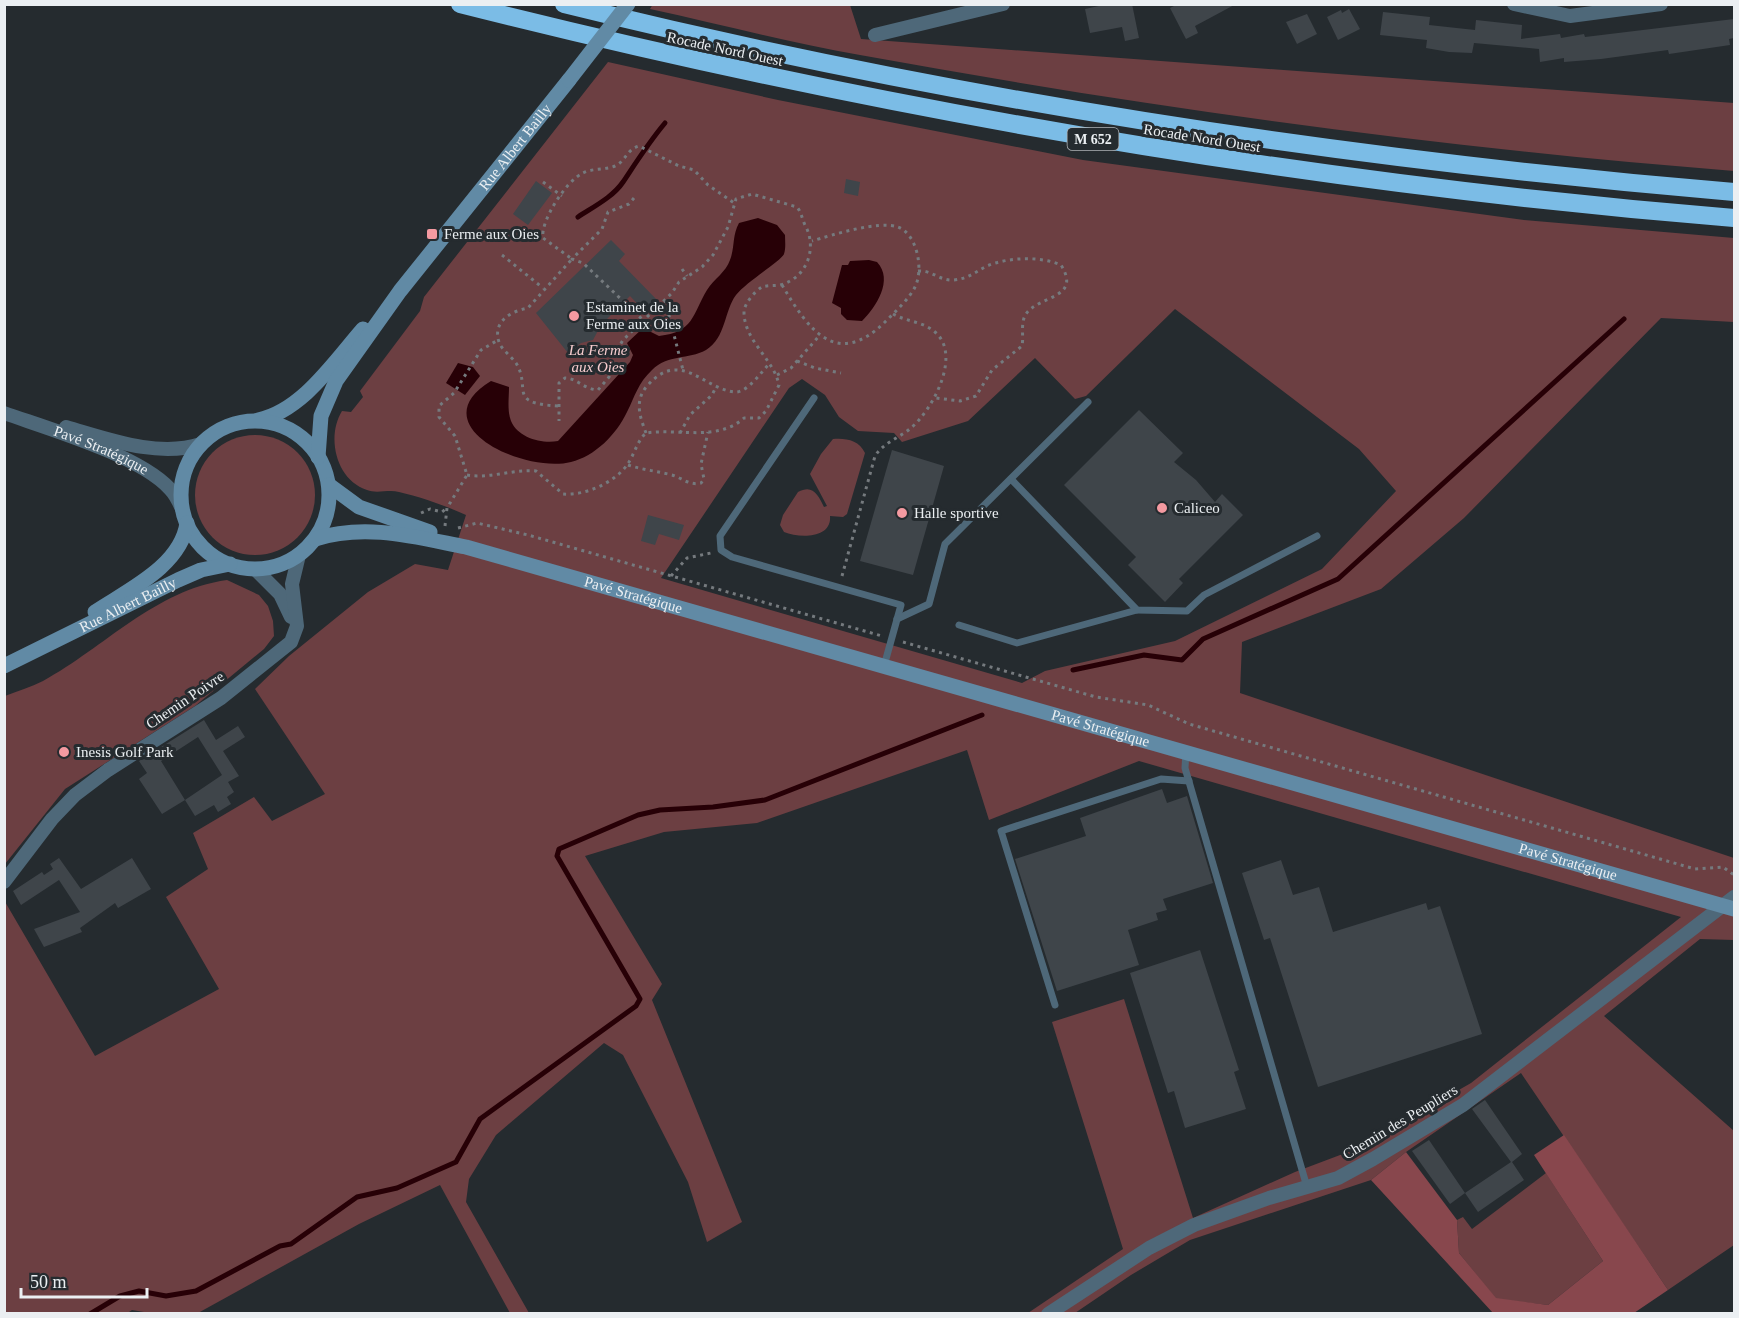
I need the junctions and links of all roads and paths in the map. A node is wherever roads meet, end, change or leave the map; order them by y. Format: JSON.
{"nodes":[{"id":1,"x":460,"y":4,"type":"edge"},
{"id":2,"x":564,"y":4,"type":"edge"},
{"id":3,"x":628,"y":4,"type":"edge"},
{"id":4,"x":938,"y":4,"type":"edge"},
{"id":5,"x":1003,"y":4,"type":"edge"},
{"id":6,"x":1514,"y":4,"type":"edge"},
{"id":7,"x":1661,"y":4,"type":"edge"},
{"id":8,"x":941,"y":19,"type":"junction"},
{"id":9,"x":875,"y":35,"type":"dead end"},
{"id":10,"x":543,"y":182,"type":"dead end"},
{"id":11,"x":1734,"y":192,"type":"edge"},
{"id":12,"x":562,"y":196,"type":"junction"},
{"id":13,"x":634,"y":198,"type":"dead end"},
{"id":14,"x":734,"y":203,"type":"junction"},
{"id":15,"x":1734,"y":218,"type":"edge"},
{"id":16,"x":812,"y":241,"type":"junction"},
{"id":17,"x":502,"y":255,"type":"dead end"},
{"id":18,"x":572,"y":259,"type":"junction"},
{"id":19,"x":682,"y":269,"type":"dead end"},
{"id":20,"x":918,"y":271,"type":"junction"},
{"id":21,"x":687,"y":276,"type":"junction"},
{"id":22,"x":782,"y":285,"type":"junction"},
{"id":23,"x":543,"y":288,"type":"junction"},
{"id":24,"x":400,"y":291,"type":"junction"},
{"id":25,"x":665,"y":300,"type":"junction"},
{"id":26,"x":892,"y":314,"type":"junction"},
{"id":27,"x":643,"y":320,"type":"junction"},
{"id":28,"x":820,"y":335,"type":"junction"},
{"id":29,"x":498,"y":340,"type":"junction"},
{"id":30,"x":797,"y":361,"type":"junction"},
{"id":31,"x":770,"y":363,"type":"junction"},
{"id":32,"x":683,"y":370,"type":"junction"},
{"id":33,"x":841,"y":373,"type":"dead end"},
{"id":34,"x":777,"y":375,"type":"junction"},
{"id":35,"x":716,"y":387,"type":"junction"},
{"id":36,"x":814,"y":398,"type":"dead end"},
{"id":37,"x":936,"y":398,"type":"junction"},
{"id":38,"x":1088,"y":402,"type":"dead end"},
{"id":39,"x":558,"y":406,"type":"junction"},
{"id":40,"x":4,"y":413,"type":"edge"},
{"id":41,"x":252,"y":421,"type":"junction"},
{"id":42,"x":559,"y":421,"type":"dead end"},
{"id":43,"x":708,"y":432,"type":"junction"},
{"id":44,"x":646,"y":433,"type":"junction"},
{"id":45,"x":680,"y":433,"type":"junction"},
{"id":46,"x":201,"y":444,"type":"junction"},
{"id":47,"x":318,"y":456,"type":"junction"},
{"id":48,"x":628,"y":465,"type":"junction"},
{"id":49,"x":467,"y":475,"type":"junction"},
{"id":50,"x":1011,"y":480,"type":"junction"},
{"id":51,"x":329,"y":485,"type":"junction"},
{"id":52,"x":447,"y":508,"type":"junction"},
{"id":53,"x":413,"y":511,"type":"dead end"},
{"id":54,"x":185,"y":516,"type":"junction"},
{"id":55,"x":477,"y":523,"type":"dead end"},
{"id":56,"x":440,"y":536,"type":"junction"},
{"id":57,"x":1317,"y":536,"type":"dead end"},
{"id":58,"x":315,"y":539,"type":"junction"},
{"id":59,"x":466,"y":547,"type":"junction"},
{"id":60,"x":721,"y":550,"type":"junction"},
{"id":61,"x":299,"y":555,"type":"junction"},
{"id":62,"x":230,"y":564,"type":"junction"},
{"id":63,"x":255,"y":569,"type":"junction"},
{"id":64,"x":671,"y":576,"type":"junction"},
{"id":65,"x":838,"y":587,"type":"junction"},
{"id":66,"x":1137,"y":610,"type":"junction"},
{"id":67,"x":897,"y":620,"type":"junction"},
{"id":68,"x":959,"y":625,"type":"dead end"},
{"id":69,"x":891,"y":639,"type":"junction"},
{"id":70,"x":285,"y":648,"type":"junction"},
{"id":71,"x":27,"y":654,"type":"junction"},
{"id":72,"x":4,"y":666,"type":"edge"},
{"id":73,"x":884,"y":666,"type":"junction"},
{"id":74,"x":1186,"y":752,"type":"junction"},
{"id":75,"x":1188,"y":781,"type":"junction"},
{"id":76,"x":1734,"y":875,"type":"edge"},
{"id":77,"x":4,"y":882,"type":"edge"},
{"id":78,"x":1731,"y":904,"type":"edge"},
{"id":79,"x":1055,"y":1005,"type":"dead end"},
{"id":80,"x":1307,"y":1187,"type":"junction"},
{"id":81,"x":1048,"y":1314,"type":"edge"}],
"edges":[{"from":1,"to":15,"type":"highway","name":"Rocade Nord Ouest","number":"M 652"},
{"from":2,"to":11,"type":"highway","name":"Rocade Nord Ouest","number":"M 652"},
{"from":3,"to":24,"type":"main road","name":"Rue Albert Bailly","bridge":true},
{"from":4,"to":8,"type":"street"},
{"from":5,"to":8,"type":"street"},
{"from":6,"to":7,"type":"street"},
{"from":8,"to":9,"type":"street"},
{"from":10,"to":12,"type":"path"},
{"from":12,"to":14,"type":"path"},
{"from":12,"to":18,"type":"path"},
{"from":13,"to":18,"type":"path"},
{"from":14,"to":16,"type":"path"},
{"from":14,"to":21,"type":"path"},
{"from":16,"to":20,"type":"path"},
{"from":16,"to":22,"type":"path"},
{"from":17,"to":23,"type":"path"},
{"from":18,"to":23,"type":"path"},
{"from":18,"to":27,"type":"path"},
{"from":19,"to":21,"type":"path"},
{"from":20,"to":26,"type":"path"},
{"from":20,"to":37,"type":"path"},
{"from":21,"to":25,"type":"path"},
{"from":22,"to":28,"type":"path"},
{"from":22,"to":31,"type":"path"},
{"from":23,"to":29,"type":"path"},
{"from":24,"to":41,"type":"main road","name":"Rue Albert Bailly"},
{"from":24,"to":47,"type":"main road","name":"Rue Albert Bailly"},
{"from":25,"to":27,"type":"path"},
{"from":25,"to":32,"type":"path"},
{"from":26,"to":28,"type":"path"},
{"from":26,"to":37,"type":"path"},
{"from":27,"to":39,"type":"path"},
{"from":28,"to":30,"type":"path"},
{"from":29,"to":39,"type":"path"},
{"from":29,"to":49,"type":"path"},
{"from":30,"to":33,"type":"path"},
{"from":30,"to":34,"type":"path"},
{"from":31,"to":34,"type":"path"},
{"from":31,"to":35,"type":"path"},
{"from":32,"to":35,"type":"path"},
{"from":32,"to":44,"type":"path"},
{"from":34,"to":43,"type":"path"},
{"from":35,"to":45,"type":"path"},
{"from":36,"to":60,"type":"lane"},
{"from":37,"to":65,"type":"path"},
{"from":38,"to":50,"type":"lane"},
{"from":39,"to":42,"type":"path"},
{"from":40,"to":46,"type":"street","name":"Pavé Stratégique"},
{"from":40,"to":54,"type":"street","name":"Pavé Stratégique"},
{"from":41,"to":46,"type":"main road"},
{"from":41,"to":47,"type":"main road"},
{"from":43,"to":45,"type":"path"},
{"from":43,"to":48,"type":"path"},
{"from":44,"to":45,"type":"path"},
{"from":44,"to":48,"type":"path"},
{"from":46,"to":54,"type":"main road"},
{"from":47,"to":51,"type":"main road"},
{"from":48,"to":49,"type":"path"},
{"from":49,"to":52,"type":"path"},
{"from":50,"to":66,"type":"lane"},
{"from":50,"to":67,"type":"lane"},
{"from":51,"to":56,"type":"main road","name":"Pavé Stratégique"},
{"from":51,"to":58,"type":"main road"},
{"from":52,"to":53,"type":"path"},
{"from":52,"to":56,"type":"path"},
{"from":54,"to":62,"type":"main road"},
{"from":54,"to":71,"type":"main road","name":"Rue Albert Bailly"},
{"from":55,"to":64,"type":"path"},
{"from":56,"to":59,"type":"main road","name":"Pavé Stratégique"},
{"from":57,"to":66,"type":"lane"},
{"from":58,"to":59,"type":"main road","name":"Pavé Stratégique"},
{"from":58,"to":61,"type":"main road"},
{"from":59,"to":73,"type":"main road","name":"Pavé Stratégique"},
{"from":60,"to":64,"type":"path"},
{"from":60,"to":65,"type":"lane"},
{"from":61,"to":63,"type":"main road"},
{"from":61,"to":70,"type":"street","name":"Chemin Poivre"},
{"from":62,"to":63,"type":"main road"},
{"from":62,"to":71,"type":"main road","name":"Rue Albert Bailly"},
{"from":63,"to":70,"type":"street"},
{"from":64,"to":69,"type":"path"},
{"from":65,"to":67,"type":"lane"},
{"from":66,"to":68,"type":"lane"},
{"from":67,"to":69,"type":"lane"},
{"from":69,"to":73,"type":"lane"},
{"from":69,"to":76,"type":"path"},
{"from":70,"to":77,"type":"street","name":"Chemin Poivre"},
{"from":71,"to":72,"type":"main road","name":"Rue Albert Bailly"},
{"from":73,"to":74,"type":"main road","name":"Pavé Stratégique"},
{"from":74,"to":75,"type":"lane"},
{"from":74,"to":78,"type":"main road","name":"Pavé Stratégique"},
{"from":75,"to":79,"type":"lane"},
{"from":75,"to":80,"type":"lane"},
{"from":78,"to":80,"type":"street","name":"Chemin des Peupliers"},
{"from":80,"to":81,"type":"street","name":"Chemin des Peupliers"}]}
